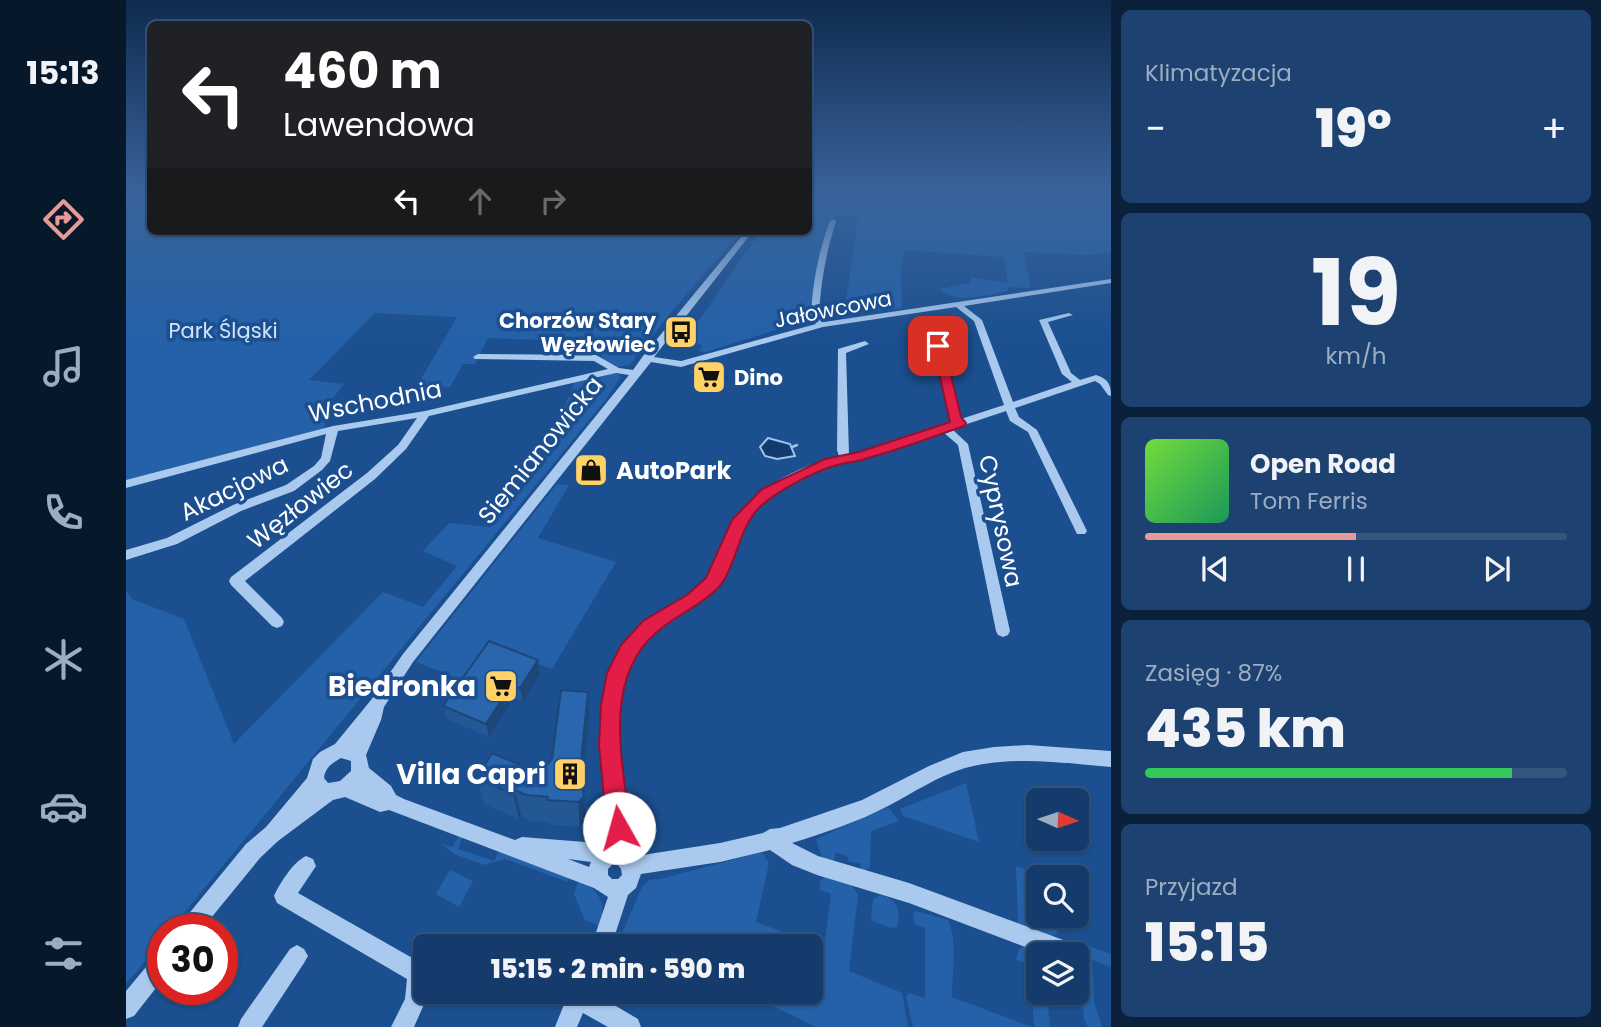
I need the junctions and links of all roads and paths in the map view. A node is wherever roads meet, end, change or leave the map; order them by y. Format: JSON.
{"nodes":[{"id":1,"x":741,"y":242,"type":"edge"},
{"id":2,"x":827,"y":242,"type":"edge"},
{"id":3,"x":1111,"y":281,"type":"edge"},
{"id":4,"x":958,"y":305,"type":"junction"},
{"id":5,"x":1069,"y":315,"type":"dead end"},
{"id":6,"x":822,"y":325,"type":"junction"},
{"id":7,"x":935,"y":334,"type":"dead end"},
{"id":8,"x":865,"y":345,"type":"dead end"},
{"id":9,"x":478,"y":357,"type":"dead end"},
{"id":10,"x":646,"y":358,"type":"junction"},
{"id":11,"x":616,"y":370,"type":"junction"},
{"id":12,"x":635,"y":373,"type":"junction"},
{"id":13,"x":1079,"y":383,"type":"junction"},
{"id":14,"x":1111,"y":393,"type":"edge"},
{"id":15,"x":1010,"y":406,"type":"junction"},
{"id":16,"x":425,"y":414,"type":"junction"},
{"id":17,"x":960,"y":423,"type":"junction"},
{"id":18,"x":946,"y":428,"type":"junction"},
{"id":19,"x":333,"y":429,"type":"junction"},
{"id":20,"x":845,"y":458,"type":"junction"},
{"id":21,"x":126,"y":485,"type":"edge"},
{"id":22,"x":1081,"y":531,"type":"dead end"},
{"id":23,"x":126,"y":555,"type":"edge"},
{"id":24,"x":278,"y":622,"type":"dead end"},
{"id":25,"x":1003,"y":631,"type":"dead end"},
{"id":26,"x":353,"y":759,"type":"junction"},
{"id":27,"x":1111,"y":759,"type":"edge"},
{"id":28,"x":330,"y":787,"type":"junction"},
{"id":29,"x":390,"y":801,"type":"junction"},
{"id":30,"x":770,"y":838,"type":"junction"},
{"id":31,"x":511,"y":845,"type":"junction"},
{"id":32,"x":618,"y":859,"type":"junction"},
{"id":33,"x":306,"y":866,"type":"dead end"},
{"id":34,"x":601,"y":881,"type":"junction"},
{"id":35,"x":620,"y":889,"type":"junction"},
{"id":36,"x":201,"y":914,"type":"edge"},
{"id":37,"x":605,"y":934,"type":"edge"},
{"id":38,"x":1041,"y":942,"type":"edge"},
{"id":39,"x":297,"y":956,"type":"dead end"},
{"id":40,"x":147,"y":982,"type":"edge"},
{"id":41,"x":575,"y":1004,"type":"edge"},
{"id":42,"x":593,"y":1004,"type":"edge"},
{"id":43,"x":126,"y":1008,"type":"edge"},
{"id":44,"x":249,"y":1027,"type":"edge"},
{"id":45,"x":402,"y":1027,"type":"edge"},
{"id":46,"x":566,"y":1027,"type":"edge"},
{"id":47,"x":630,"y":1027,"type":"edge"}],
"edges":[{"from":1,"to":10,"type":"street","name":"Siemianowicka"},
{"from":2,"to":6,"type":"street"},
{"from":3,"to":4,"type":"street","name":"Jałowcowa"},
{"from":4,"to":6,"type":"street","name":"Jałowcowa"},
{"from":4,"to":15,"type":"street"},
{"from":5,"to":13,"type":"street"},
{"from":6,"to":10,"type":"street","name":"Jałowcowa"},
{"from":7,"to":17,"type":"street"},
{"from":8,"to":20,"type":"street"},
{"from":9,"to":11,"type":"street"},
{"from":10,"to":12,"type":"street","name":"Siemianowicka"},
{"from":11,"to":12,"type":"street","name":"Wschodnia"},
{"from":11,"to":16,"type":"street","name":"Wschodnia"},
{"from":12,"to":26,"type":"street","name":"Siemianowicka"},
{"from":13,"to":14,"type":"street"},
{"from":13,"to":15,"type":"street"},
{"from":15,"to":17,"type":"street"},
{"from":15,"to":22,"type":"street"},
{"from":16,"to":19,"type":"street","name":"Wschodnia"},
{"from":16,"to":24,"type":"street","name":"Węzłowiec"},
{"from":17,"to":18,"type":"street"},
{"from":18,"to":20,"type":"street"},
{"from":18,"to":25,"type":"street","name":"Cyprysowa"},
{"from":19,"to":21,"type":"street","name":"Wschodnia"},
{"from":19,"to":23,"type":"street","name":"Akacjowa"},
{"from":20,"to":32,"type":"street"},
{"from":26,"to":28,"type":"street"},
{"from":26,"to":28,"type":"street"},
{"from":26,"to":29,"type":"street"},
{"from":27,"to":30,"type":"street"},
{"from":28,"to":29,"type":"street"},
{"from":28,"to":36,"type":"street"},
{"from":29,"to":31,"type":"street"},
{"from":30,"to":32,"type":"street"},
{"from":30,"to":38,"type":"street"},
{"from":31,"to":32,"type":"street"},
{"from":31,"to":34,"type":"street"},
{"from":32,"to":34,"type":"street"},
{"from":32,"to":35,"type":"street"},
{"from":33,"to":45,"type":"street"},
{"from":34,"to":35,"type":"street"},
{"from":35,"to":37,"type":"street"},
{"from":39,"to":44,"type":"street"},
{"from":40,"to":43,"type":"street"},
{"from":41,"to":46,"type":"street"},
{"from":42,"to":47,"type":"street"}]}
